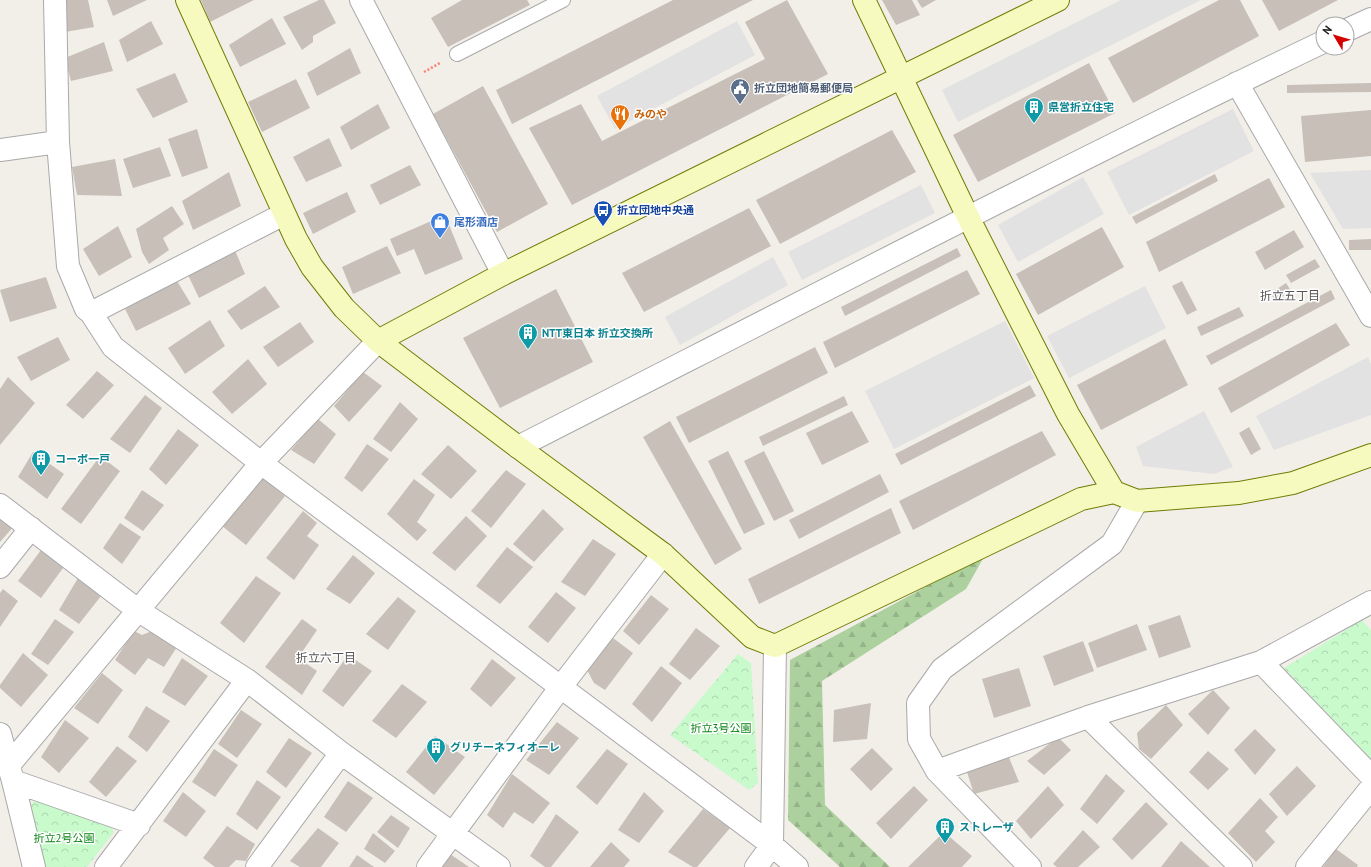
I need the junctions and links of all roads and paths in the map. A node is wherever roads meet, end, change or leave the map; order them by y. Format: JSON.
{"nodes":[{"id":1,"x":55,"y":0,"type":"edge"},
{"id":2,"x":187,"y":0,"type":"edge"},
{"id":3,"x":563,"y":0,"type":"edge"},
{"id":4,"x":864,"y":0,"type":"edge"},
{"id":5,"x":1058,"y":0,"type":"edge"},
{"id":6,"x":367,"y":2,"type":"edge"},
{"id":7,"x":1371,"y":19,"type":"edge"},
{"id":8,"x":1355,"y":26,"type":"edge"},
{"id":9,"x":1315,"y":46,"type":"edge"},
{"id":10,"x":456,"y":54,"type":"joint"},
{"id":11,"x":902,"y":78,"type":"junction"},
{"id":12,"x":404,"y":83,"type":"junction"},
{"id":13,"x":1237,"y":83,"type":"junction"},
{"id":14,"x":58,"y":142,"type":"junction"},
{"id":15,"x":0,"y":150,"type":"edge"},
{"id":16,"x":284,"y":214,"type":"junction"},
{"id":17,"x":968,"y":218,"type":"junction"},
{"id":18,"x":503,"y":274,"type":"junction"},
{"id":19,"x":91,"y":313,"type":"junction"},
{"id":20,"x":1371,"y":316,"type":"edge"},
{"id":21,"x":378,"y":341,"type":"junction"},
{"id":22,"x":518,"y":447,"type":"junction"},
{"id":23,"x":1371,"y":455,"type":"edge"},
{"id":24,"x":262,"y":463,"type":"junction"},
{"id":25,"x":1114,"y":492,"type":"junction"},
{"id":26,"x":1137,"y":501,"type":"junction"},
{"id":27,"x":0,"y":505,"type":"edge"},
{"id":28,"x":31,"y":528,"type":"junction"},
{"id":29,"x":663,"y":554,"type":"junction"},
{"id":30,"x":0,"y":567,"type":"edge"},
{"id":31,"x":1371,"y":603,"type":"edge"},
{"id":32,"x":139,"y":611,"type":"junction"},
{"id":33,"x":775,"y":646,"type":"junction"},
{"id":34,"x":1261,"y":662,"type":"junction"},
{"id":35,"x":247,"y":680,"type":"junction"},
{"id":36,"x":560,"y":688,"type":"junction"},
{"id":37,"x":1088,"y":716,"type":"junction"},
{"id":38,"x":0,"y":734,"type":"edge"},
{"id":39,"x":341,"y":753,"type":"junction"},
{"id":40,"x":937,"y":771,"type":"junction"},
{"id":41,"x":11,"y":773,"type":"junction"},
{"id":42,"x":1371,"y":776,"type":"edge"},
{"id":43,"x":1371,"y":788,"type":"edge"},
{"id":44,"x":139,"y":825,"type":"junction"},
{"id":45,"x":452,"y":832,"type":"junction"},
{"id":46,"x":772,"y":846,"type":"junction"},
{"id":47,"x":34,"y":867,"type":"edge"},
{"id":48,"x":106,"y":867,"type":"edge"},
{"id":49,"x":257,"y":867,"type":"edge"},
{"id":50,"x":428,"y":867,"type":"edge"},
{"id":51,"x":499,"y":867,"type":"edge"},
{"id":52,"x":756,"y":867,"type":"edge"},
{"id":53,"x":797,"y":867,"type":"edge"},
{"id":54,"x":1030,"y":867,"type":"edge"},
{"id":55,"x":1241,"y":867,"type":"edge"},
{"id":56,"x":1307,"y":867,"type":"edge"}],
"edges":[{"from":1,"to":14,"type":"street"},
{"from":2,"to":16,"type":"street"},
{"from":3,"to":10,"type":"lane"},
{"from":4,"to":11,"type":"street"},
{"from":5,"to":11,"type":"street"},
{"from":6,"to":12,"type":"street"},
{"from":7,"to":8,"type":"street"},
{"from":9,"to":13,"type":"street"},
{"from":10,"to":12,"type":"path"},
{"from":11,"to":17,"type":"street"},
{"from":11,"to":18,"type":"street"},
{"from":12,"to":18,"type":"street"},
{"from":13,"to":17,"type":"street"},
{"from":13,"to":20,"type":"street"},
{"from":14,"to":15,"type":"street"},
{"from":14,"to":19,"type":"street"},
{"from":16,"to":19,"type":"street"},
{"from":16,"to":21,"type":"street"},
{"from":17,"to":22,"type":"street"},
{"from":17,"to":25,"type":"street"},
{"from":18,"to":21,"type":"street"},
{"from":19,"to":24,"type":"street"},
{"from":21,"to":22,"type":"street"},
{"from":21,"to":24,"type":"street"},
{"from":22,"to":29,"type":"street"},
{"from":23,"to":26,"type":"street"},
{"from":24,"to":32,"type":"street"},
{"from":24,"to":36,"type":"street"},
{"from":25,"to":26,"type":"street"},
{"from":25,"to":33,"type":"street"},
{"from":26,"to":40,"type":"street"},
{"from":27,"to":28,"type":"street"},
{"from":28,"to":30,"type":"street"},
{"from":28,"to":32,"type":"street"},
{"from":29,"to":33,"type":"street"},
{"from":29,"to":36,"type":"street"},
{"from":31,"to":34,"type":"street"},
{"from":32,"to":35,"type":"street"},
{"from":32,"to":41,"type":"street"},
{"from":33,"to":46,"type":"street"},
{"from":34,"to":37,"type":"street"},
{"from":34,"to":42,"type":"street"},
{"from":35,"to":39,"type":"street"},
{"from":35,"to":44,"type":"street"},
{"from":36,"to":45,"type":"street"},
{"from":36,"to":46,"type":"street"},
{"from":37,"to":40,"type":"street"},
{"from":37,"to":55,"type":"street"},
{"from":38,"to":41,"type":"street"},
{"from":39,"to":45,"type":"street"},
{"from":39,"to":49,"type":"street"},
{"from":40,"to":54,"type":"street"},
{"from":41,"to":44,"type":"street"},
{"from":41,"to":47,"type":"street"},
{"from":43,"to":56,"type":"street"},
{"from":44,"to":48,"type":"street"},
{"from":45,"to":50,"type":"street"},
{"from":45,"to":51,"type":"street"},
{"from":46,"to":52,"type":"street"},
{"from":46,"to":53,"type":"street"}]}
